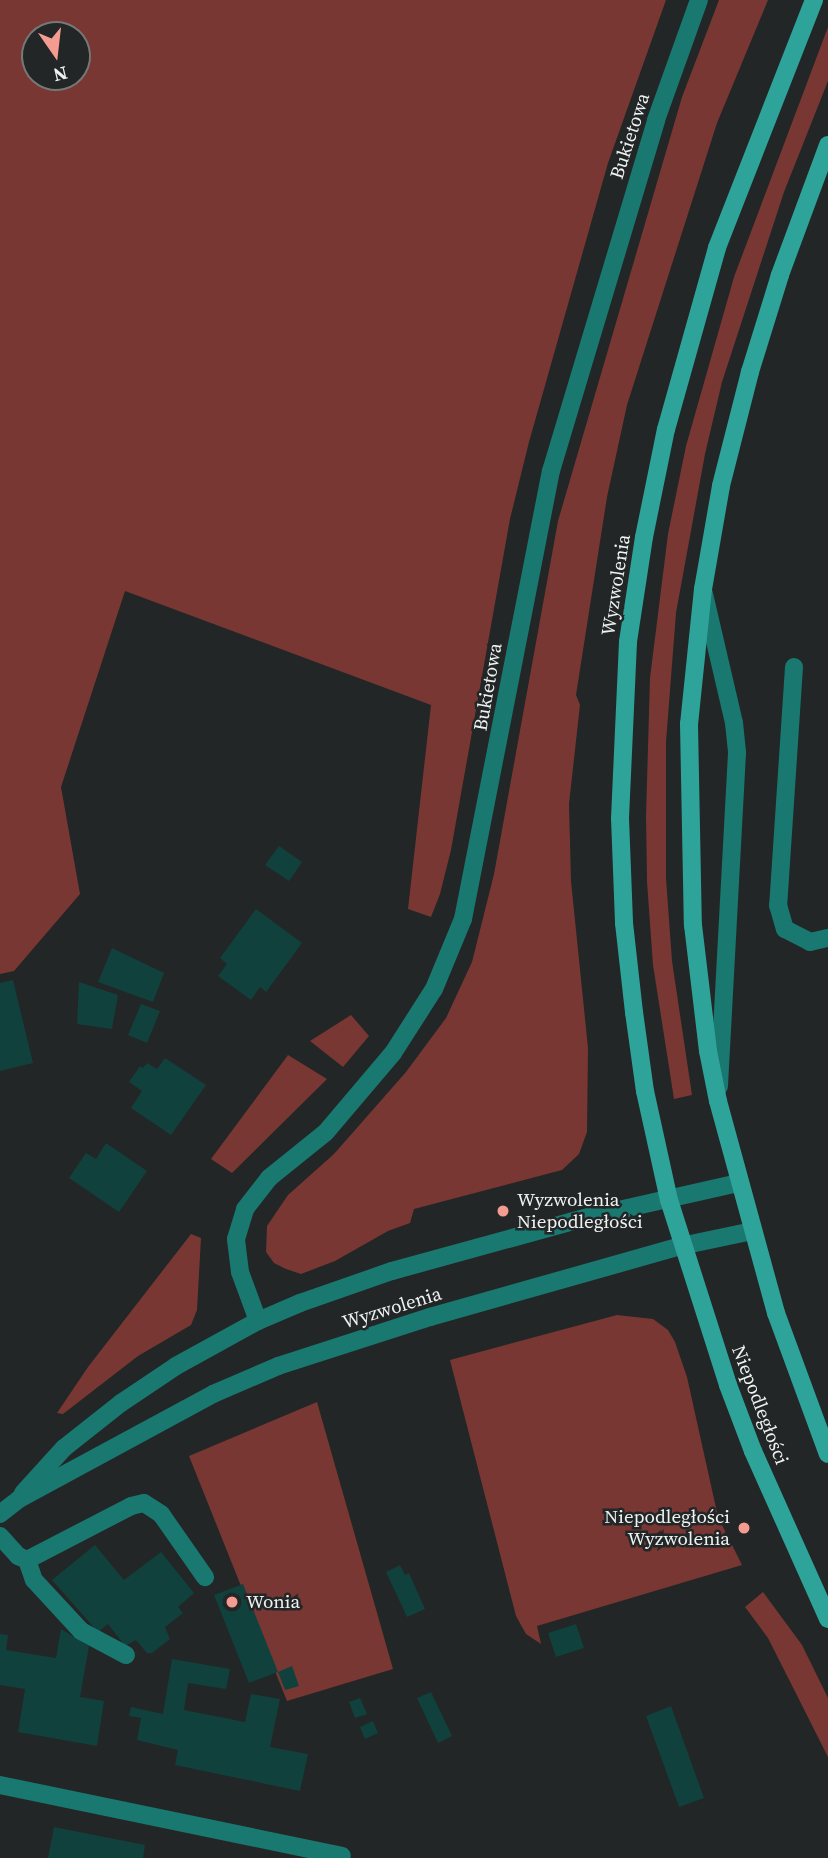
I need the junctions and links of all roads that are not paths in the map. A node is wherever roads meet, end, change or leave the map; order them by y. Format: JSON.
{"nodes":[{"id":1,"x":699,"y":0,"type":"edge"},
{"id":2,"x":814,"y":0,"type":"edge"},
{"id":3,"x":828,"y":145,"type":"edge"},
{"id":4,"x":703,"y":589,"type":"junction"},
{"id":5,"x":794,"y":667,"type":"dead end"},
{"id":6,"x":828,"y":938,"type":"edge"},
{"id":7,"x":718,"y":1101,"type":"junction"},
{"id":8,"x":740,"y":1183,"type":"junction"},
{"id":9,"x":669,"y":1200,"type":"junction"},
{"id":10,"x":752,"y":1231,"type":"junction"},
{"id":11,"x":681,"y":1246,"type":"junction"},
{"id":12,"x":258,"y":1321,"type":"junction"},
{"id":13,"x":828,"y":1454,"type":"edge"},
{"id":14,"x":19,"y":1499,"type":"junction"},
{"id":15,"x":0,"y":1514,"type":"edge"},
{"id":16,"x":0,"y":1536,"type":"edge"},
{"id":17,"x":27,"y":1560,"type":"junction"},
{"id":18,"x":205,"y":1577,"type":"dead end"},
{"id":19,"x":828,"y":1619,"type":"edge"},
{"id":20,"x":126,"y":1655,"type":"dead end"},
{"id":21,"x":0,"y":1785,"type":"edge"},
{"id":22,"x":342,"y":1856,"type":"dead end"}],
"edges":[{"from":1,"to":12,"type":"street","name":"Bukietowa"},
{"from":2,"to":9,"type":"main road","name":"Wyzwolenia"},
{"from":3,"to":4,"type":"main road"},
{"from":4,"to":7,"type":"main road"},
{"from":4,"to":7,"type":"street"},
{"from":5,"to":6,"type":"street"},
{"from":7,"to":8,"type":"main road"},
{"from":8,"to":9,"type":"street","name":"Wyzwolenia"},
{"from":8,"to":10,"type":"main road"},
{"from":9,"to":11,"type":"main road","name":"Niepodległości"},
{"from":9,"to":12,"type":"street","name":"Wyzwolenia"},
{"from":10,"to":11,"type":"street","name":"Wyzwolenia"},
{"from":10,"to":13,"type":"main road"},
{"from":11,"to":14,"type":"street","name":"Wyzwolenia"},
{"from":11,"to":19,"type":"main road","name":"Niepodległości"},
{"from":12,"to":14,"type":"street","name":"Wyzwolenia"},
{"from":14,"to":15,"type":"street","name":"Wyzwolenia"},
{"from":16,"to":17,"type":"street"},
{"from":17,"to":18,"type":"street"},
{"from":17,"to":20,"type":"street"},
{"from":21,"to":22,"type":"street"}]}
